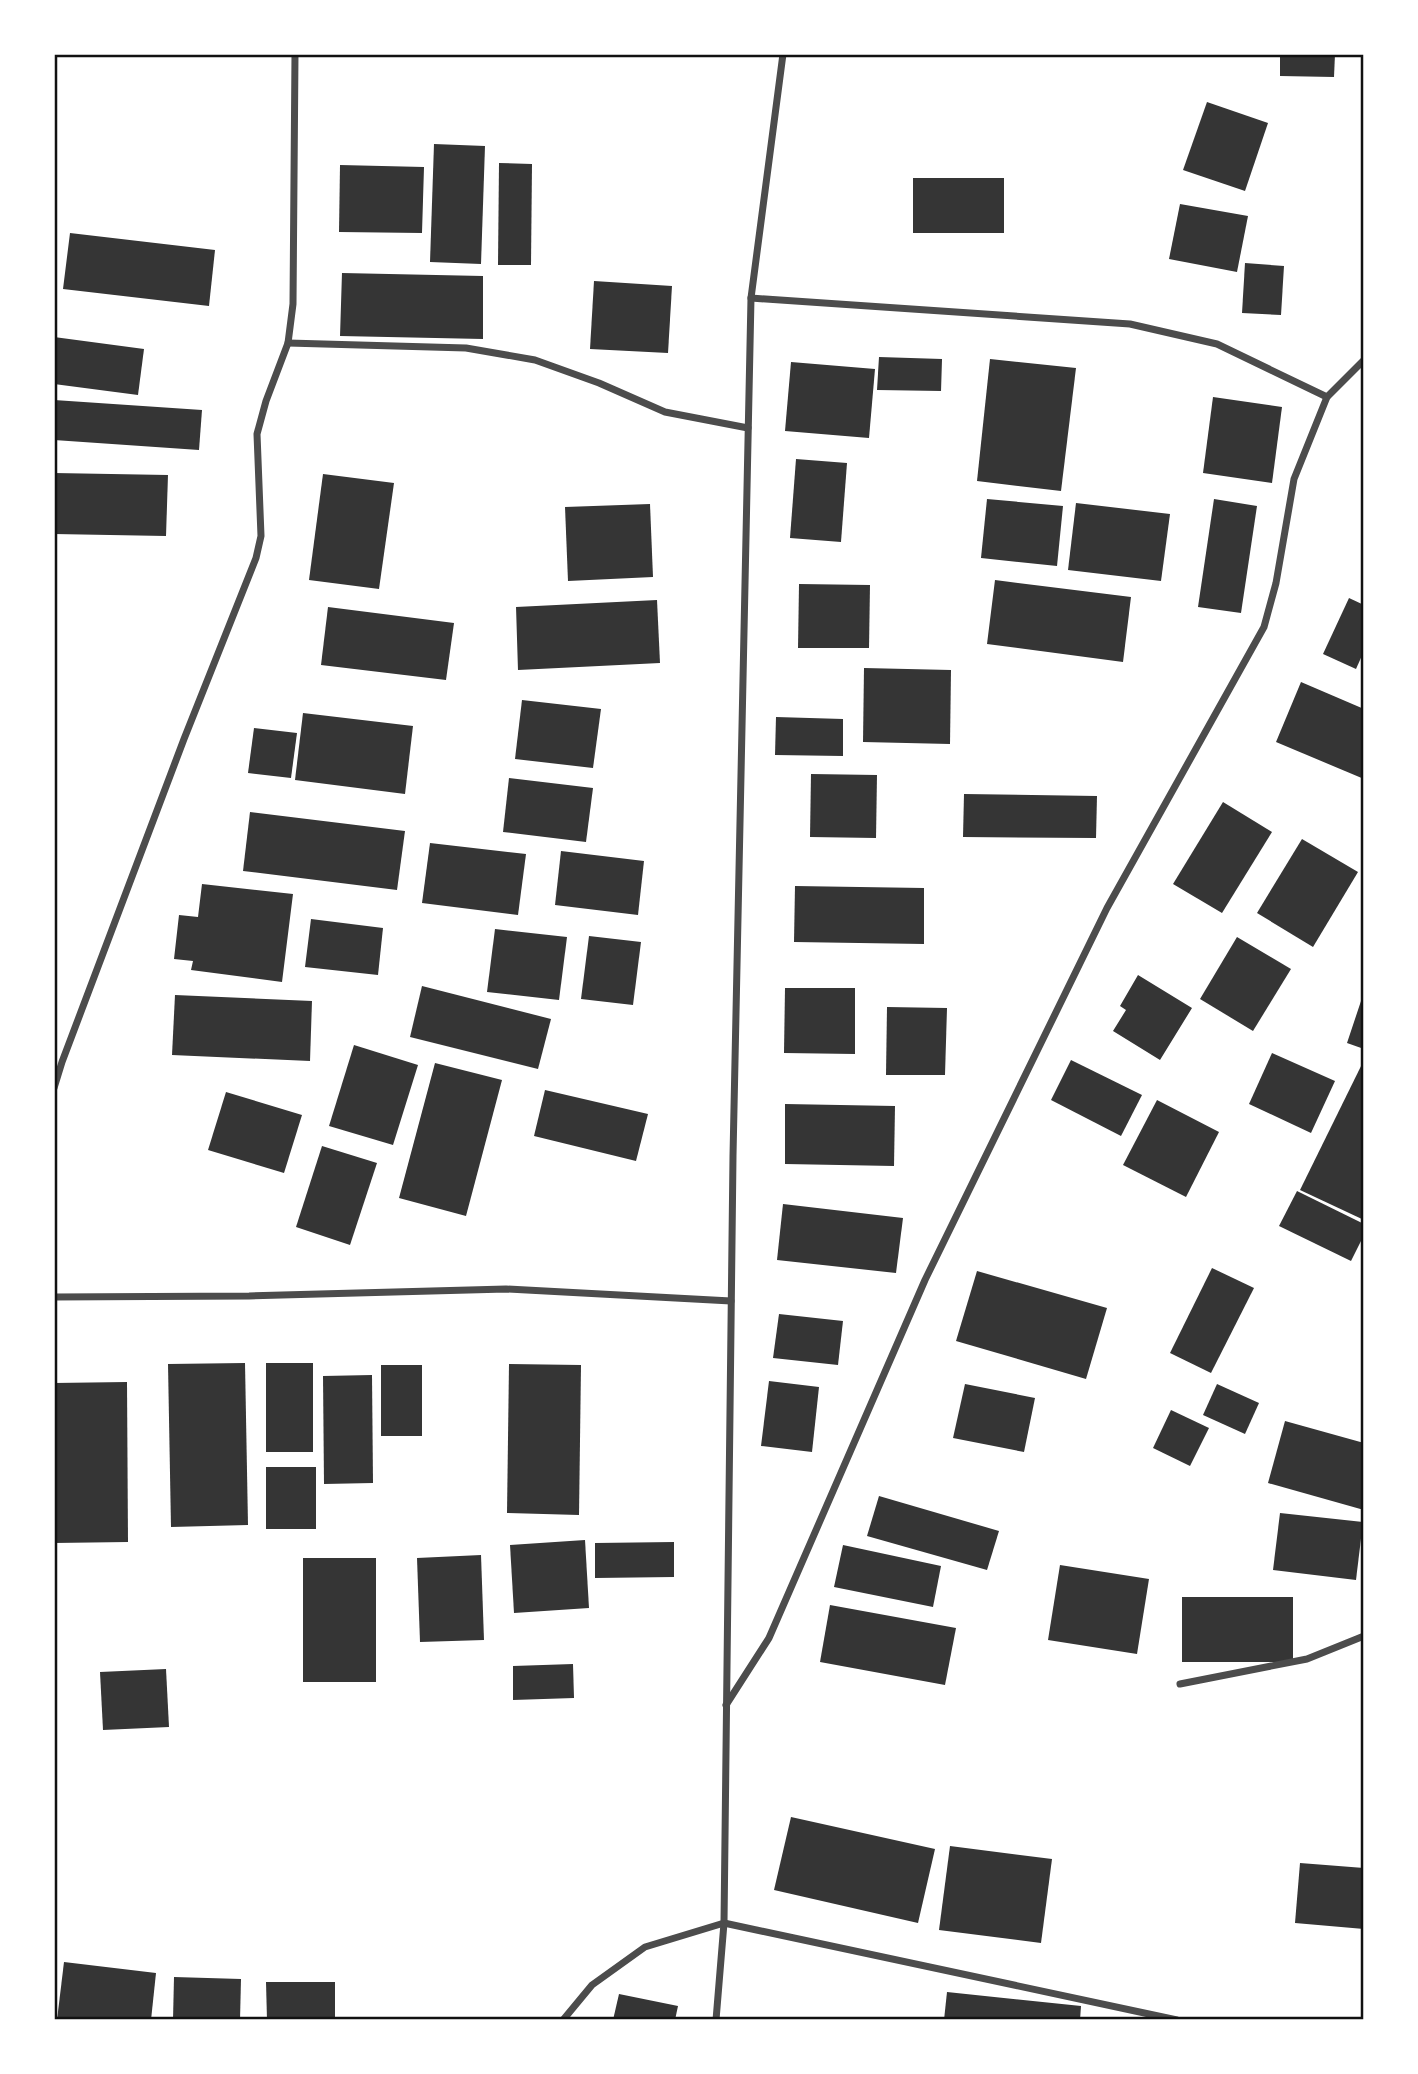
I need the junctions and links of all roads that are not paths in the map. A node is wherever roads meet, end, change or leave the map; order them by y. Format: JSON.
{"nodes":[{"id":1,"x":295,"y":54,"type":"edge"},
{"id":2,"x":783,"y":54,"type":"edge"},
{"id":3,"x":751,"y":298,"type":"junction"},
{"id":4,"x":288,"y":343,"type":"junction"},
{"id":5,"x":1364,"y":360,"type":"edge"},
{"id":6,"x":1327,"y":397,"type":"junction"},
{"id":7,"x":748,"y":428,"type":"junction"},
{"id":8,"x":54,"y":1087,"type":"edge"},
{"id":9,"x":54,"y":1297,"type":"edge"},
{"id":10,"x":731,"y":1301,"type":"junction"},
{"id":11,"x":1364,"y":1636,"type":"edge"},
{"id":12,"x":1180,"y":1684,"type":"dead end"},
{"id":13,"x":726,"y":1706,"type":"junction"},
{"id":14,"x":724,"y":1923,"type":"junction"},
{"id":15,"x":563,"y":2020,"type":"edge"},
{"id":16,"x":716,"y":2020,"type":"edge"},
{"id":17,"x":1177,"y":2020,"type":"edge"}],
"edges":[{"from":1,"to":4,"type":"street"},
{"from":2,"to":3,"type":"street"},
{"from":3,"to":6,"type":"street"},
{"from":3,"to":7,"type":"street"},
{"from":4,"to":7,"type":"street"},
{"from":4,"to":8,"type":"street"},
{"from":5,"to":6,"type":"street"},
{"from":6,"to":13,"type":"street"},
{"from":7,"to":10,"type":"street"},
{"from":9,"to":10,"type":"street"},
{"from":10,"to":13,"type":"street"},
{"from":11,"to":12,"type":"street"},
{"from":13,"to":14,"type":"street"},
{"from":14,"to":15,"type":"street"},
{"from":14,"to":16,"type":"street"},
{"from":14,"to":17,"type":"street"}]}
